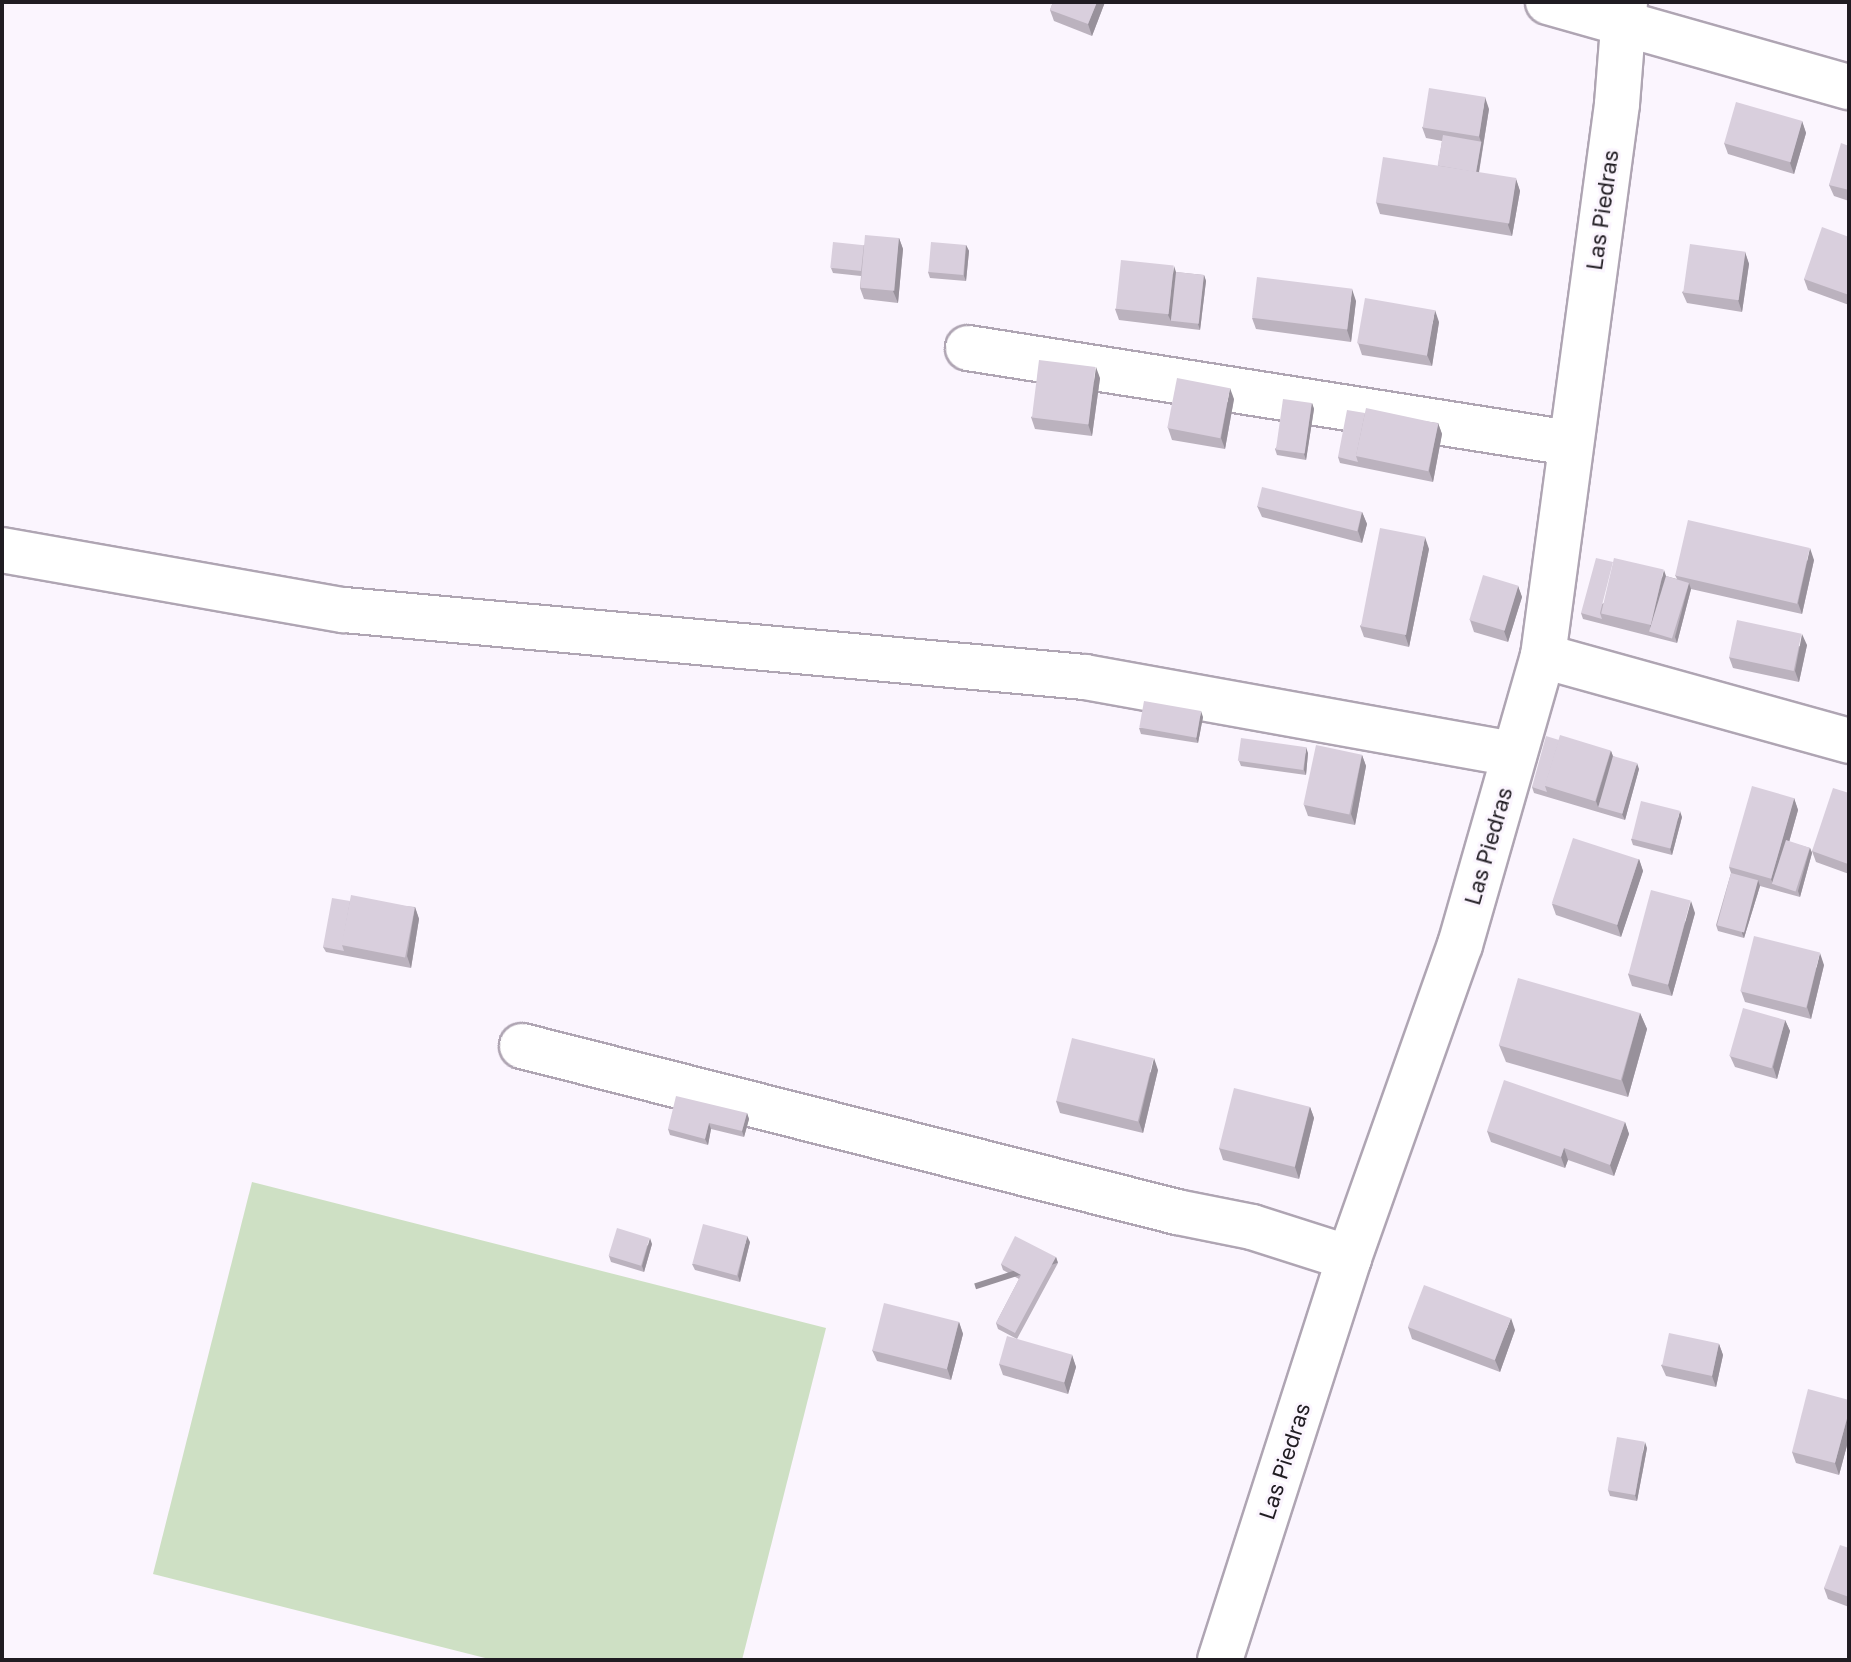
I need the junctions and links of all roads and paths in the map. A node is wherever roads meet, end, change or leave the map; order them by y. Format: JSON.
{"nodes":[{"id":1,"x":1548,"y":2,"type":"edge"},
{"id":2,"x":1624,"y":11,"type":"edge"},
{"id":3,"x":1849,"y":87,"type":"edge"},
{"id":4,"x":968,"y":348,"type":"dead end"},
{"id":5,"x":1570,"y":443,"type":"junction"},
{"id":6,"x":2,"y":550,"type":"edge"},
{"id":7,"x":1543,"y":656,"type":"junction"},
{"id":8,"x":1849,"y":741,"type":"edge"},
{"id":9,"x":1514,"y":754,"type":"junction"},
{"id":10,"x":522,"y":1046,"type":"dead end"},
{"id":11,"x":1349,"y":1258,"type":"junction"},
{"id":12,"x":1220,"y":1660,"type":"edge"}],
"edges":[{"from":1,"to":2,"type":"street"},
{"from":2,"to":3,"type":"street"},
{"from":2,"to":5,"type":"street","name":"Las Piedras"},
{"from":4,"to":5,"type":"street"},
{"from":5,"to":7,"type":"street","name":"Las Piedras"},
{"from":6,"to":9,"type":"street"},
{"from":7,"to":8,"type":"street"},
{"from":7,"to":9,"type":"street","name":"Las Piedras"},
{"from":9,"to":11,"type":"street","name":"Las Piedras"},
{"from":10,"to":11,"type":"street"},
{"from":11,"to":12,"type":"street","name":"Las Piedras"}]}
